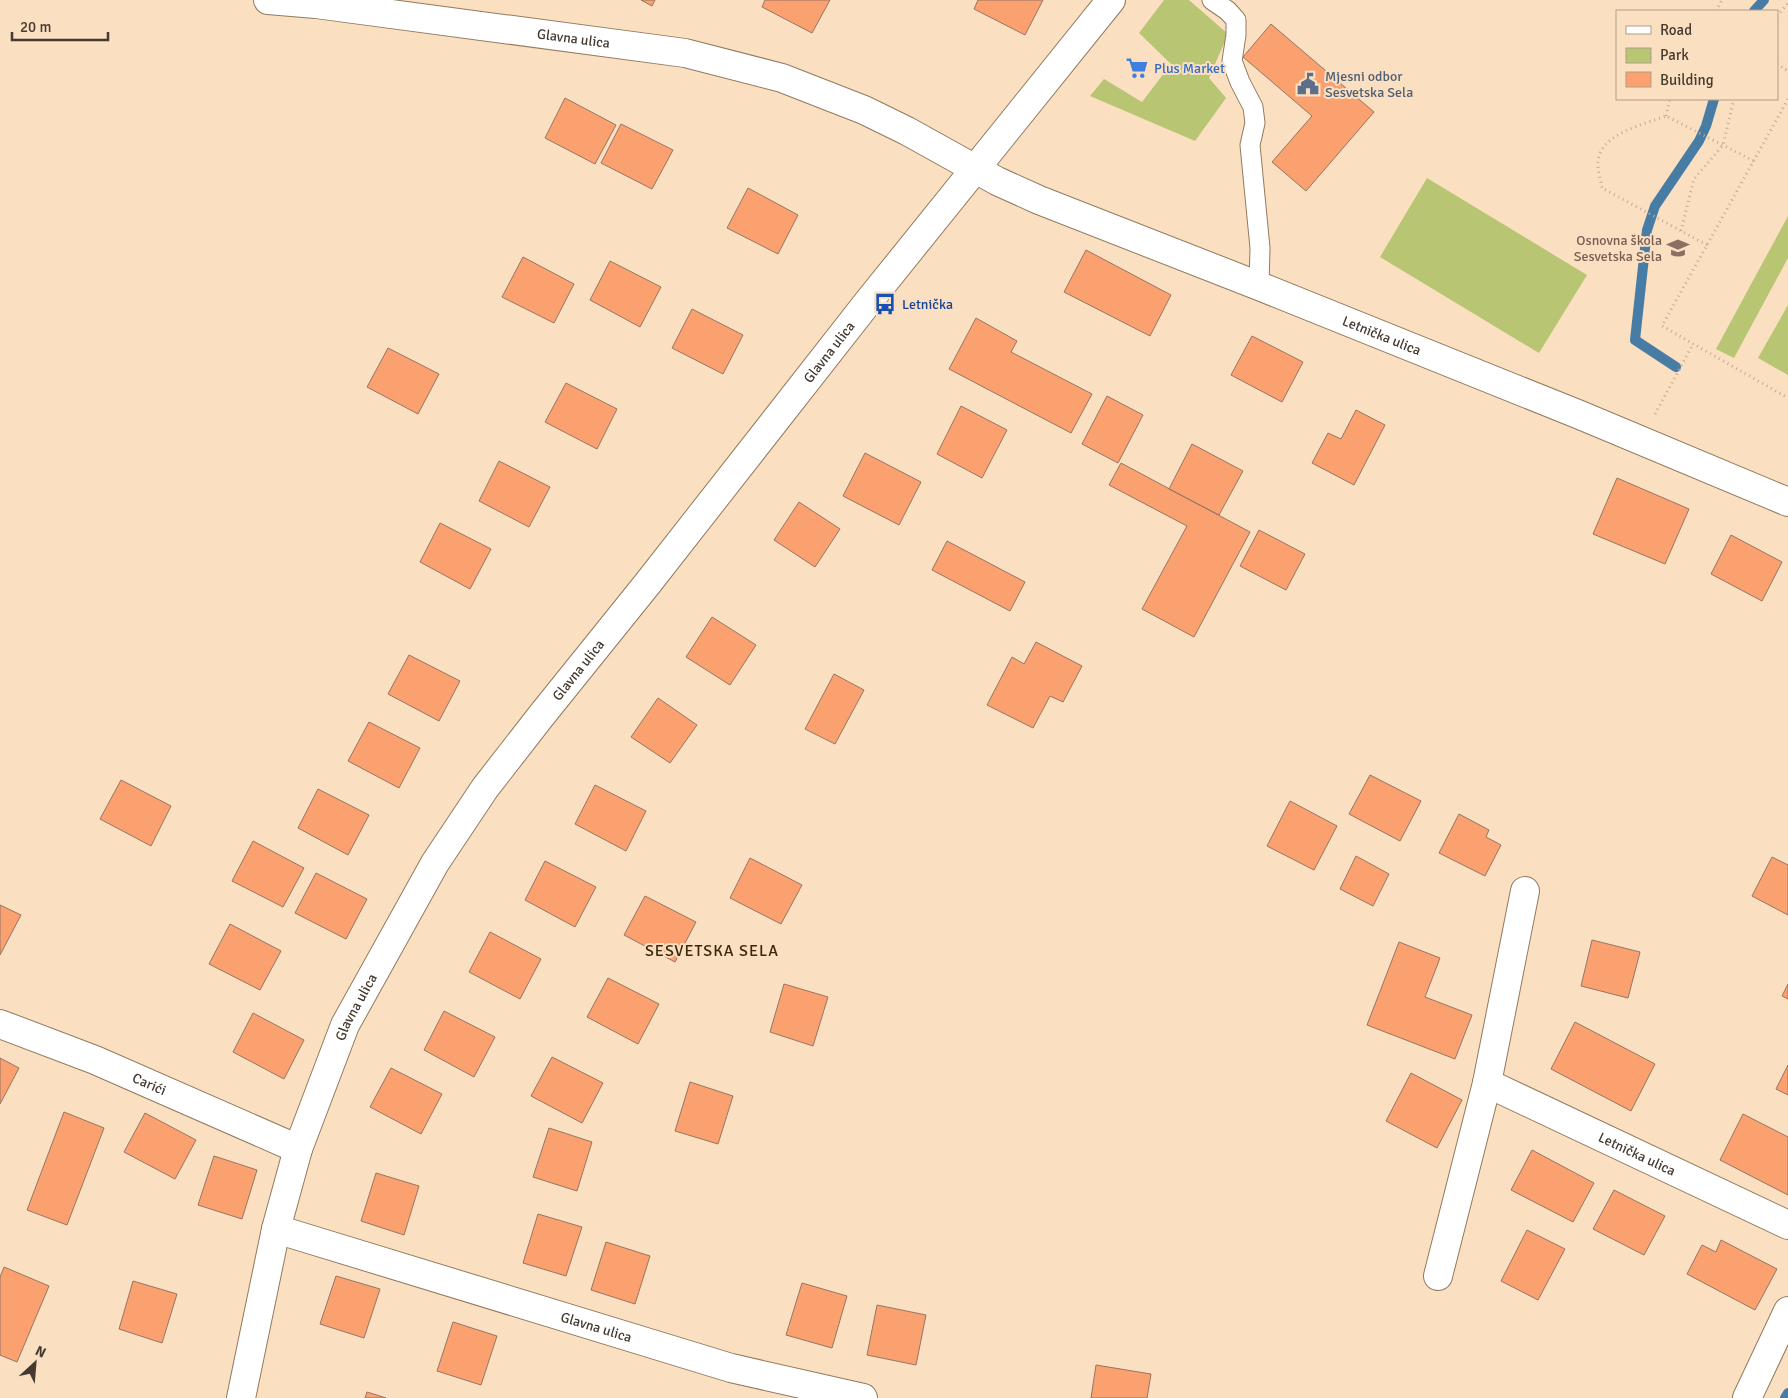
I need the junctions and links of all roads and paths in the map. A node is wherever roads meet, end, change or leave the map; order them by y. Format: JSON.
{"nodes":[{"id":1,"x":268,"y":0,"type":"edge"},
{"id":2,"x":1111,"y":0,"type":"edge"},
{"id":3,"x":1212,"y":0,"type":"edge"},
{"id":4,"x":1788,"y":3,"type":"edge"},
{"id":5,"x":1778,"y":15,"type":"edge"},
{"id":6,"x":1788,"y":98,"type":"edge"},
{"id":7,"x":1670,"y":100,"type":"edge"},
{"id":8,"x":1734,"y":100,"type":"edge"},
{"id":9,"x":1666,"y":116,"type":"junction"},
{"id":10,"x":1723,"y":145,"type":"junction"},
{"id":11,"x":1754,"y":161,"type":"junction"},
{"id":12,"x":976,"y":168,"type":"junction"},
{"id":13,"x":1681,"y":231,"type":"junction"},
{"id":14,"x":1707,"y":245,"type":"junction"},
{"id":15,"x":1259,"y":286,"type":"junction"},
{"id":16,"x":1693,"y":344,"type":"junction"},
{"id":17,"x":1673,"y":381,"type":"dead end"},
{"id":18,"x":1788,"y":398,"type":"edge"},
{"id":19,"x":1788,"y":502,"type":"edge"},
{"id":20,"x":1525,"y":891,"type":"dead end"},
{"id":21,"x":0,"y":1024,"type":"edge"},
{"id":22,"x":1487,"y":1083,"type":"junction"},
{"id":23,"x":298,"y":1150,"type":"junction"},
{"id":24,"x":1788,"y":1225,"type":"edge"},
{"id":25,"x":276,"y":1229,"type":"junction"},
{"id":26,"x":1438,"y":1276,"type":"dead end"},
{"id":27,"x":1788,"y":1311,"type":"edge"},
{"id":28,"x":241,"y":1398,"type":"edge"},
{"id":29,"x":862,"y":1398,"type":"edge"},
{"id":30,"x":1747,"y":1398,"type":"edge"}],
"edges":[{"from":1,"to":12,"type":"street","name":"Glavna ulica"},
{"from":2,"to":12,"type":"street","name":"Glavna ulica"},
{"from":3,"to":15,"type":"lane"},
{"from":4,"to":5,"type":"path"},
{"from":6,"to":11,"type":"path"},
{"from":7,"to":9,"type":"path"},
{"from":8,"to":10,"type":"path"},
{"from":9,"to":10,"type":"path"},
{"from":9,"to":13,"type":"path"},
{"from":10,"to":11,"type":"path"},
{"from":10,"to":13,"type":"path"},
{"from":11,"to":14,"type":"path"},
{"from":12,"to":15,"type":"street","name":"Letnička ulica"},
{"from":12,"to":23,"type":"street","name":"Glavna ulica"},
{"from":13,"to":14,"type":"path"},
{"from":14,"to":16,"type":"path"},
{"from":15,"to":19,"type":"street","name":"Letnička ulica"},
{"from":16,"to":17,"type":"path"},
{"from":16,"to":18,"type":"path"},
{"from":20,"to":22,"type":"street"},
{"from":21,"to":23,"type":"street","name":"Carići"},
{"from":22,"to":24,"type":"street","name":"Letnička ulica"},
{"from":22,"to":26,"type":"street"},
{"from":23,"to":25,"type":"street","name":"Glavna ulica"},
{"from":25,"to":28,"type":"street","name":"Glavna ulica"},
{"from":25,"to":29,"type":"street","name":"Glavna ulica"},
{"from":27,"to":30,"type":"street"}]}
